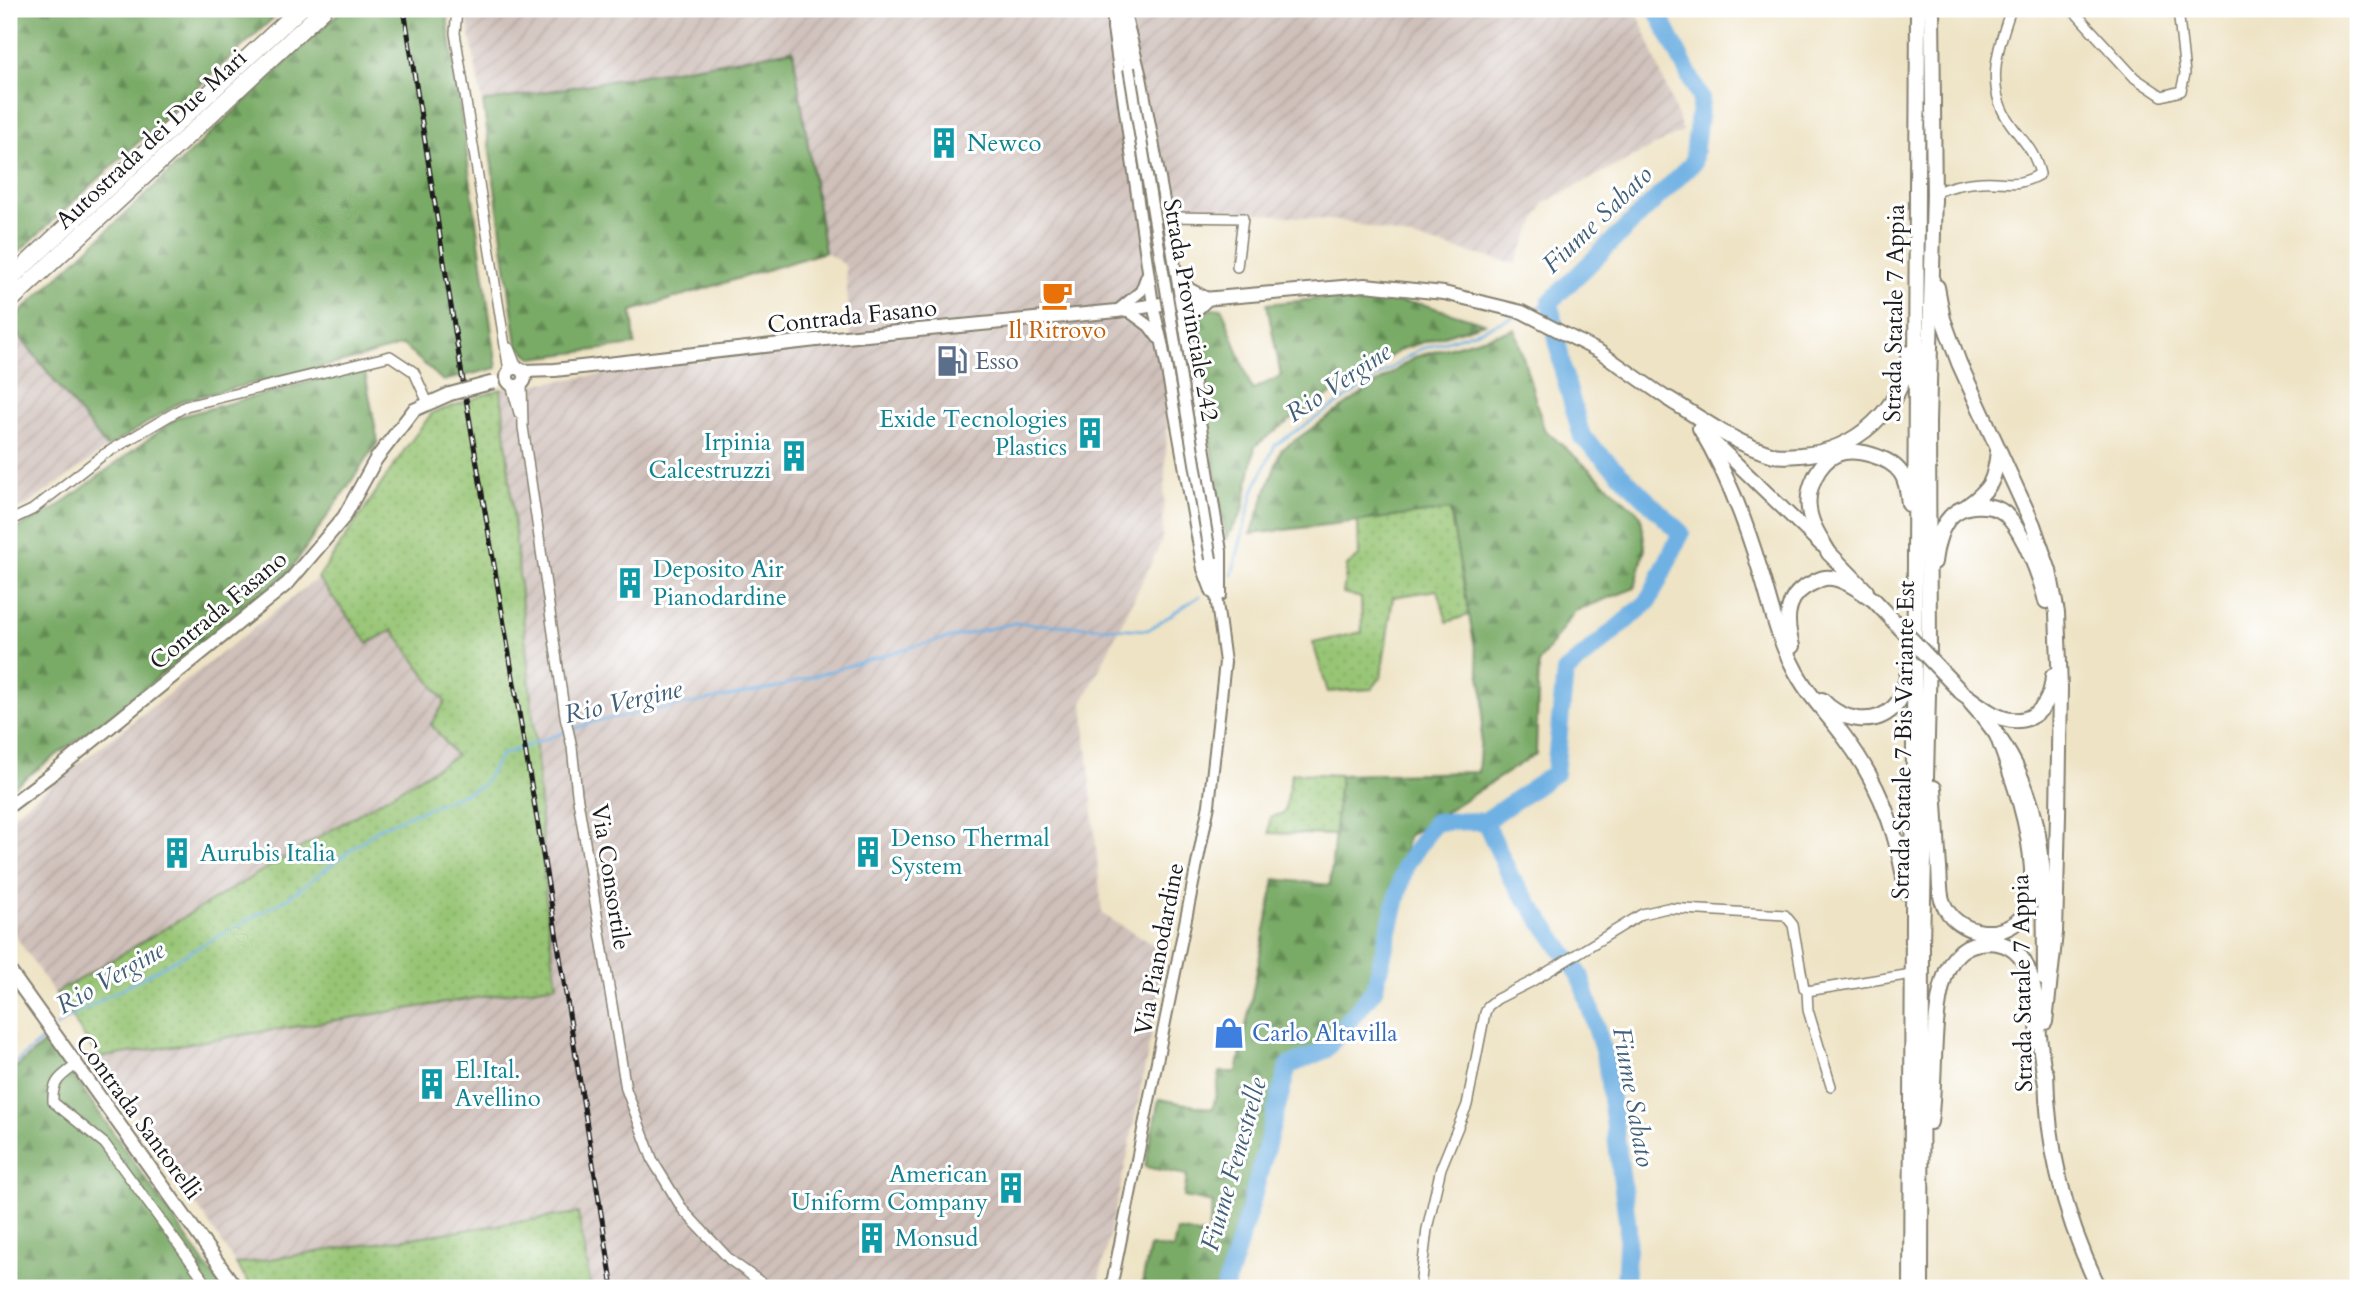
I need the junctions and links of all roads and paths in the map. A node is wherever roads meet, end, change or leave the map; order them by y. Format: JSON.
{"nodes":[{"id":1,"x":300,"y":9,"type":"edge"},
{"id":2,"x":324,"y":9,"type":"edge"},
{"id":3,"x":457,"y":9,"type":"edge"},
{"id":4,"x":1116,"y":9,"type":"edge"},
{"id":5,"x":1124,"y":9,"type":"edge"},
{"id":6,"x":1918,"y":9,"type":"edge"},
{"id":7,"x":1932,"y":9,"type":"edge"},
{"id":8,"x":2011,"y":9,"type":"edge"},
{"id":9,"x":2072,"y":9,"type":"edge"},
{"id":10,"x":2178,"y":9,"type":"edge"},
{"id":11,"x":1934,"y":193,"type":"junction"},
{"id":12,"x":1167,"y":217,"type":"junction"},
{"id":13,"x":1917,"y":261,"type":"junction"},
{"id":14,"x":1237,"y":267,"type":"dead end"},
{"id":15,"x":1148,"y":273,"type":"junction"},
{"id":16,"x":1178,"y":277,"type":"junction"},
{"id":17,"x":9,"y":280,"type":"edge"},
{"id":18,"x":1209,"y":299,"type":"junction"},
{"id":19,"x":9,"y":302,"type":"edge"},
{"id":20,"x":1181,"y":302,"type":"junction"},
{"id":21,"x":1153,"y":305,"type":"junction"},
{"id":22,"x":1122,"y":311,"type":"junction"},
{"id":23,"x":1185,"y":326,"type":"junction"},
{"id":24,"x":1162,"y":343,"type":"junction"},
{"id":25,"x":515,"y":377,"type":"junction"},
{"id":26,"x":1669,"y":399,"type":"junction"},
{"id":27,"x":428,"y":403,"type":"junction"},
{"id":28,"x":1700,"y":428,"type":"junction"},
{"id":29,"x":1998,"y":449,"type":"junction"},
{"id":30,"x":1966,"y":507,"type":"junction"},
{"id":31,"x":9,"y":521,"type":"edge"},
{"id":32,"x":1829,"y":552,"type":"junction"},
{"id":33,"x":1914,"y":562,"type":"junction"},
{"id":34,"x":1874,"y":600,"type":"junction"},
{"id":35,"x":1220,"y":615,"type":"junction"},
{"id":36,"x":1921,"y":621,"type":"junction"},
{"id":37,"x":1929,"y":654,"type":"junction"},
{"id":38,"x":1961,"y":692,"type":"junction"},
{"id":39,"x":1997,"y":735,"type":"junction"},
{"id":40,"x":9,"y":806,"type":"edge"},
{"id":41,"x":1912,"y":937,"type":"junction"},
{"id":42,"x":9,"y":970,"type":"edge"},
{"id":43,"x":1912,"y":974,"type":"junction"},
{"id":44,"x":1807,"y":991,"type":"junction"},
{"id":45,"x":2045,"y":1022,"type":"junction"},
{"id":46,"x":76,"y":1065,"type":"junction"},
{"id":47,"x":2046,"y":1084,"type":"junction"},
{"id":48,"x":1831,"y":1086,"type":"dead end"},
{"id":49,"x":1922,"y":1196,"type":"junction"},
{"id":50,"x":210,"y":1288,"type":"edge"},
{"id":51,"x":236,"y":1288,"type":"edge"},
{"id":52,"x":769,"y":1288,"type":"edge"},
{"id":53,"x":1111,"y":1288,"type":"edge"},
{"id":54,"x":1420,"y":1288,"type":"edge"},
{"id":55,"x":1911,"y":1288,"type":"edge"},
{"id":56,"x":1921,"y":1288,"type":"edge"},
{"id":57,"x":2099,"y":1288,"type":"edge"}],
"edges":[{"from":1,"to":17,"type":"highway","name":"Autostrada dei Due Mari"},
{"from":2,"to":19,"type":"highway","name":"Autostrada dei Due Mari"},
{"from":3,"to":25,"type":"street","name":"Via Consortile"},
{"from":4,"to":15,"type":"street"},
{"from":4,"to":35,"type":"street","name":"Strada Provinciale 242","bridge":true},
{"from":5,"to":12,"type":"street"},
{"from":6,"to":13,"type":"main road","name":"Strada Statale 7 Appia"},
{"from":7,"to":11,"type":"main road","name":"Strada Statale 7 Appia"},
{"from":8,"to":11,"type":"street"},
{"from":9,"to":10,"type":"street"},
{"from":11,"to":29,"type":"main road"},
{"from":11,"to":36,"type":"main road","name":"Strada Statale 7 Bis Variante Est"},
{"from":12,"to":14,"type":"street"},
{"from":12,"to":16,"type":"street"},
{"from":13,"to":26,"type":"main road"},
{"from":13,"to":33,"type":"main road","name":"Strada Statale 7 Appia"},
{"from":15,"to":21,"type":"street"},
{"from":15,"to":22,"type":"street"},
{"from":16,"to":18,"type":"street"},
{"from":16,"to":20,"type":"street"},
{"from":18,"to":20,"type":"main road","name":"Contrada Fasano"},
{"from":18,"to":23,"type":"street"},
{"from":18,"to":26,"type":"main road","name":"Contrada Fasano"},
{"from":20,"to":21,"type":"main road","name":"Contrada Fasano"},
{"from":20,"to":23,"type":"street"},
{"from":21,"to":22,"type":"main road","name":"Contrada Fasano"},
{"from":21,"to":24,"type":"street"},
{"from":22,"to":24,"type":"street"},
{"from":22,"to":25,"type":"main road","name":"Contrada Fasano"},
{"from":23,"to":35,"type":"street"},
{"from":24,"to":35,"type":"street"},
{"from":25,"to":27,"type":"main road","name":"Contrada Fasano","bridge":true},
{"from":25,"to":52,"type":"street","name":"Via Consortile"},
{"from":26,"to":28,"type":"main road","name":"Contrada Fasano"},
{"from":27,"to":31,"type":"street"},
{"from":27,"to":40,"type":"main road","name":"Contrada Fasano"},
{"from":28,"to":32,"type":"main road","name":"Contrada Fasano"},
{"from":28,"to":41,"type":"main road"},
{"from":29,"to":30,"type":"main road"},
{"from":29,"to":45,"type":"main road"},
{"from":30,"to":36,"type":"main road"},
{"from":30,"to":38,"type":"main road"},
{"from":32,"to":33,"type":"main road"},
{"from":32,"to":34,"type":"main road"},
{"from":33,"to":36,"type":"main road","name":"Strada Statale 7 Appia"},
{"from":34,"to":36,"type":"main road"},
{"from":34,"to":38,"type":"main road","bridge":true},
{"from":35,"to":53,"type":"street","name":"Via Pianodardine"},
{"from":36,"to":37,"type":"main road","name":"Strada Statale 7 Bis Variante Est"},
{"from":36,"to":41,"type":"main road","name":"Strada Statale 7 Bis Variante Est"},
{"from":37,"to":39,"type":"main road"},
{"from":37,"to":49,"type":"main road","name":"Strada Statale 7 Bis Variante Est"},
{"from":38,"to":39,"type":"main road","name":"Strada Statale 7 Appia"},
{"from":39,"to":45,"type":"main road","name":"Strada Statale 7 Appia"},
{"from":41,"to":43,"type":"main road","name":"Strada Statale 7 Bis Variante Est"},
{"from":42,"to":46,"type":"main road","name":"Contrada Santorelli"},
{"from":43,"to":44,"type":"street"},
{"from":43,"to":55,"type":"main road","name":"Strada Statale 7 Bis Variante Est"},
{"from":44,"to":48,"type":"street"},
{"from":44,"to":54,"type":"street"},
{"from":45,"to":47,"type":"main road","name":"Strada Statale 7 Appia"},
{"from":46,"to":50,"type":"street"},
{"from":46,"to":51,"type":"main road","name":"Contrada Santorelli"},
{"from":47,"to":49,"type":"main road"},
{"from":47,"to":57,"type":"main road","name":"Strada Statale 7 Appia"},
{"from":49,"to":56,"type":"main road","name":"Strada Statale 7 Bis Variante Est"}]}
